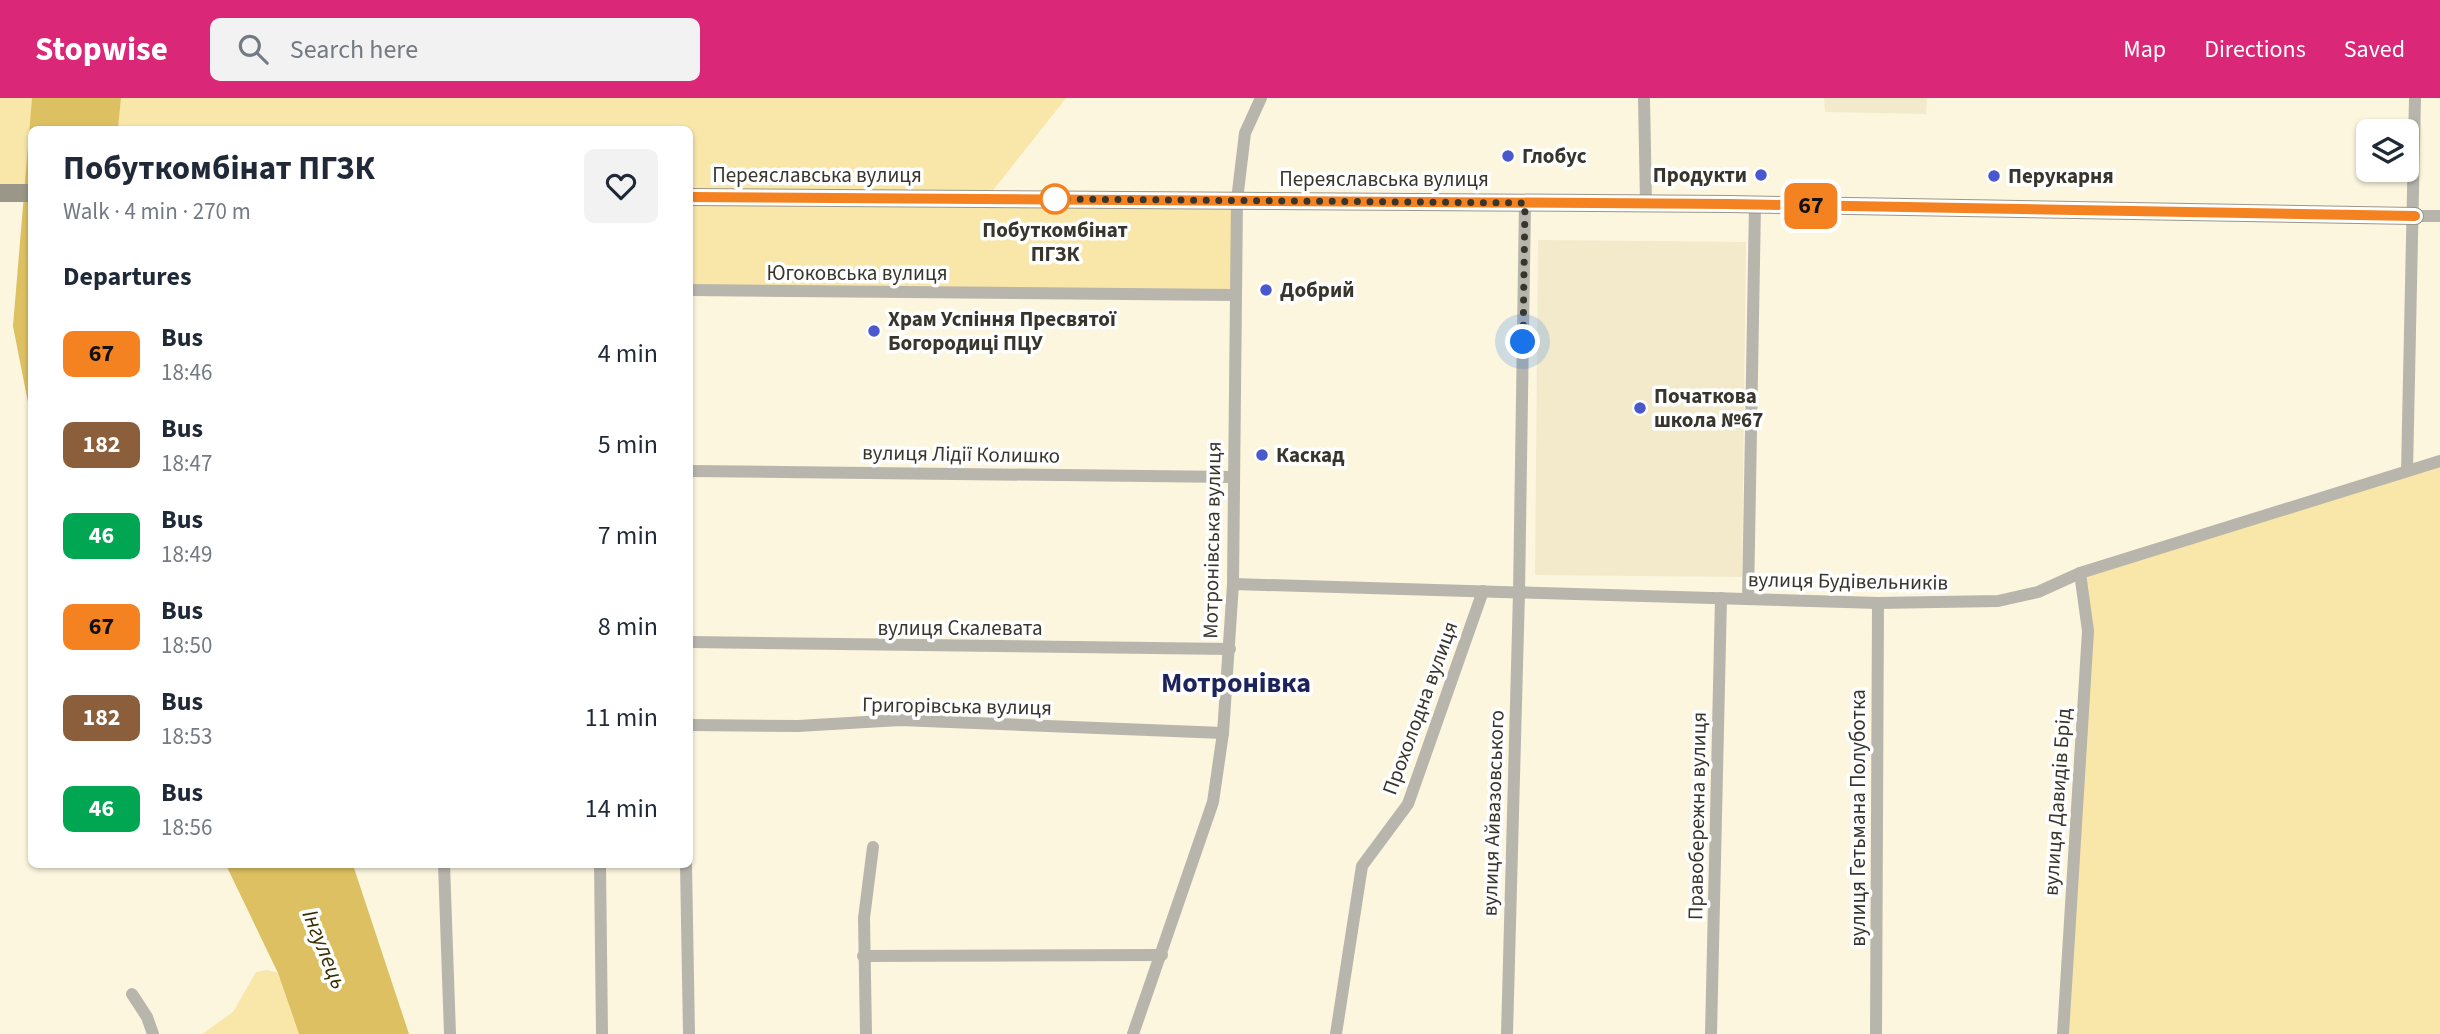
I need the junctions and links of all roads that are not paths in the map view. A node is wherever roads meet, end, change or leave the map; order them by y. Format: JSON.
{"nodes":[{"id":1,"x":1261,"y":98,"type":"edge"},
{"id":2,"x":1644,"y":98,"type":"edge"},
{"id":3,"x":2415,"y":98,"type":"edge"},
{"id":4,"x":0,"y":193,"type":"edge"},
{"id":5,"x":28,"y":194,"type":"edge"},
{"id":6,"x":693,"y":197,"type":"edge"},
{"id":7,"x":1237,"y":200,"type":"junction"},
{"id":8,"x":1525,"y":203,"type":"junction"},
{"id":9,"x":1646,"y":203,"type":"junction"},
{"id":10,"x":1755,"y":205,"type":"junction"},
{"id":11,"x":2415,"y":216,"type":"junction"},
{"id":12,"x":2440,"y":216,"type":"edge"},
{"id":13,"x":693,"y":290,"type":"edge"},
{"id":14,"x":1235,"y":295,"type":"junction"},
{"id":15,"x":2440,"y":461,"type":"edge"},
{"id":16,"x":693,"y":471,"type":"edge"},
{"id":17,"x":2407,"y":471,"type":"junction"},
{"id":18,"x":1232,"y":477,"type":"junction"},
{"id":19,"x":2080,"y":573,"type":"junction"},
{"id":20,"x":1233,"y":584,"type":"junction"},
{"id":21,"x":1483,"y":592,"type":"junction"},
{"id":22,"x":1519,"y":593,"type":"junction"},
{"id":23,"x":1721,"y":598,"type":"junction"},
{"id":24,"x":1748,"y":599,"type":"junction"},
{"id":25,"x":1878,"y":603,"type":"junction"},
{"id":26,"x":693,"y":642,"type":"edge"},
{"id":27,"x":1230,"y":649,"type":"junction"},
{"id":28,"x":693,"y":725,"type":"edge"},
{"id":29,"x":1223,"y":733,"type":"junction"},
{"id":30,"x":873,"y":847,"type":"dead end"},
{"id":31,"x":444,"y":868,"type":"edge"},
{"id":32,"x":600,"y":868,"type":"edge"},
{"id":33,"x":686,"y":868,"type":"edge"},
{"id":34,"x":1161,"y":955,"type":"junction"},
{"id":35,"x":863,"y":956,"type":"junction"},
{"id":36,"x":132,"y":994,"type":"dead end"},
{"id":37,"x":153,"y":1034,"type":"edge"},
{"id":38,"x":450,"y":1034,"type":"edge"},
{"id":39,"x":602,"y":1034,"type":"edge"},
{"id":40,"x":689,"y":1034,"type":"edge"},
{"id":41,"x":866,"y":1034,"type":"edge"},
{"id":42,"x":1133,"y":1034,"type":"edge"},
{"id":43,"x":1336,"y":1034,"type":"edge"},
{"id":44,"x":1507,"y":1034,"type":"edge"},
{"id":45,"x":1711,"y":1034,"type":"edge"},
{"id":46,"x":1876,"y":1034,"type":"edge"},
{"id":47,"x":2063,"y":1034,"type":"edge"}],
"edges":[{"from":1,"to":7,"type":"street","name":"Мотронівська вулиця"},
{"from":2,"to":9,"type":"street"},
{"from":3,"to":11,"type":"street"},
{"from":4,"to":5,"type":"street"},
{"from":6,"to":7,"type":"street","name":"Переяславська вулиця"},
{"from":7,"to":8,"type":"street","name":"Переяславська вулиця"},
{"from":7,"to":14,"type":"street","name":"Мотронівська вулиця"},
{"from":8,"to":9,"type":"street","name":"Переяславська вулиця"},
{"from":8,"to":22,"type":"street","name":"вулиця Айвазовського"},
{"from":9,"to":10,"type":"street","name":"Переяславська вулиця"},
{"from":10,"to":11,"type":"street","name":"Переяславська вулиця"},
{"from":10,"to":24,"type":"street"},
{"from":11,"to":12,"type":"street"},
{"from":11,"to":17,"type":"street"},
{"from":13,"to":14,"type":"street","name":"Югоковська вулиця"},
{"from":14,"to":18,"type":"street","name":"Мотронівська вулиця"},
{"from":15,"to":17,"type":"street","name":"вулиця Будівельників"},
{"from":16,"to":18,"type":"street","name":"вулиця Лідії Колишко"},
{"from":17,"to":19,"type":"street","name":"вулиця Будівельників"},
{"from":18,"to":20,"type":"street","name":"Мотронівська вулиця"},
{"from":19,"to":25,"type":"street","name":"вулиця Будівельників"},
{"from":19,"to":47,"type":"street","name":"вулиця Давидів Брід"},
{"from":20,"to":21,"type":"street","name":"вулиця Будівельників"},
{"from":20,"to":27,"type":"street","name":"Мотронівська вулиця"},
{"from":21,"to":22,"type":"street","name":"вулиця Будівельників"},
{"from":21,"to":43,"type":"street","name":"Прохолодна вулиця"},
{"from":22,"to":23,"type":"street","name":"вулиця Будівельників"},
{"from":22,"to":44,"type":"street","name":"вулиця Айвазовського"},
{"from":23,"to":24,"type":"street","name":"вулиця Будівельників"},
{"from":23,"to":45,"type":"street","name":"Правобережна вулиця"},
{"from":24,"to":25,"type":"street","name":"вулиця Будівельників"},
{"from":25,"to":46,"type":"street","name":"вулиця Гетьмана Полуботка"},
{"from":26,"to":27,"type":"street","name":"вулиця Скалевата"},
{"from":27,"to":29,"type":"street","name":"Мотронівська вулиця"},
{"from":28,"to":29,"type":"street","name":"Григорівська вулиця"},
{"from":29,"to":34,"type":"street","name":"Мотронівська вулиця"},
{"from":30,"to":35,"type":"street"},
{"from":31,"to":38,"type":"street"},
{"from":32,"to":39,"type":"street"},
{"from":33,"to":40,"type":"street"},
{"from":34,"to":35,"type":"street"},
{"from":34,"to":42,"type":"street","name":"Мотронівська вулиця"},
{"from":35,"to":41,"type":"street"},
{"from":36,"to":37,"type":"street"}]}
